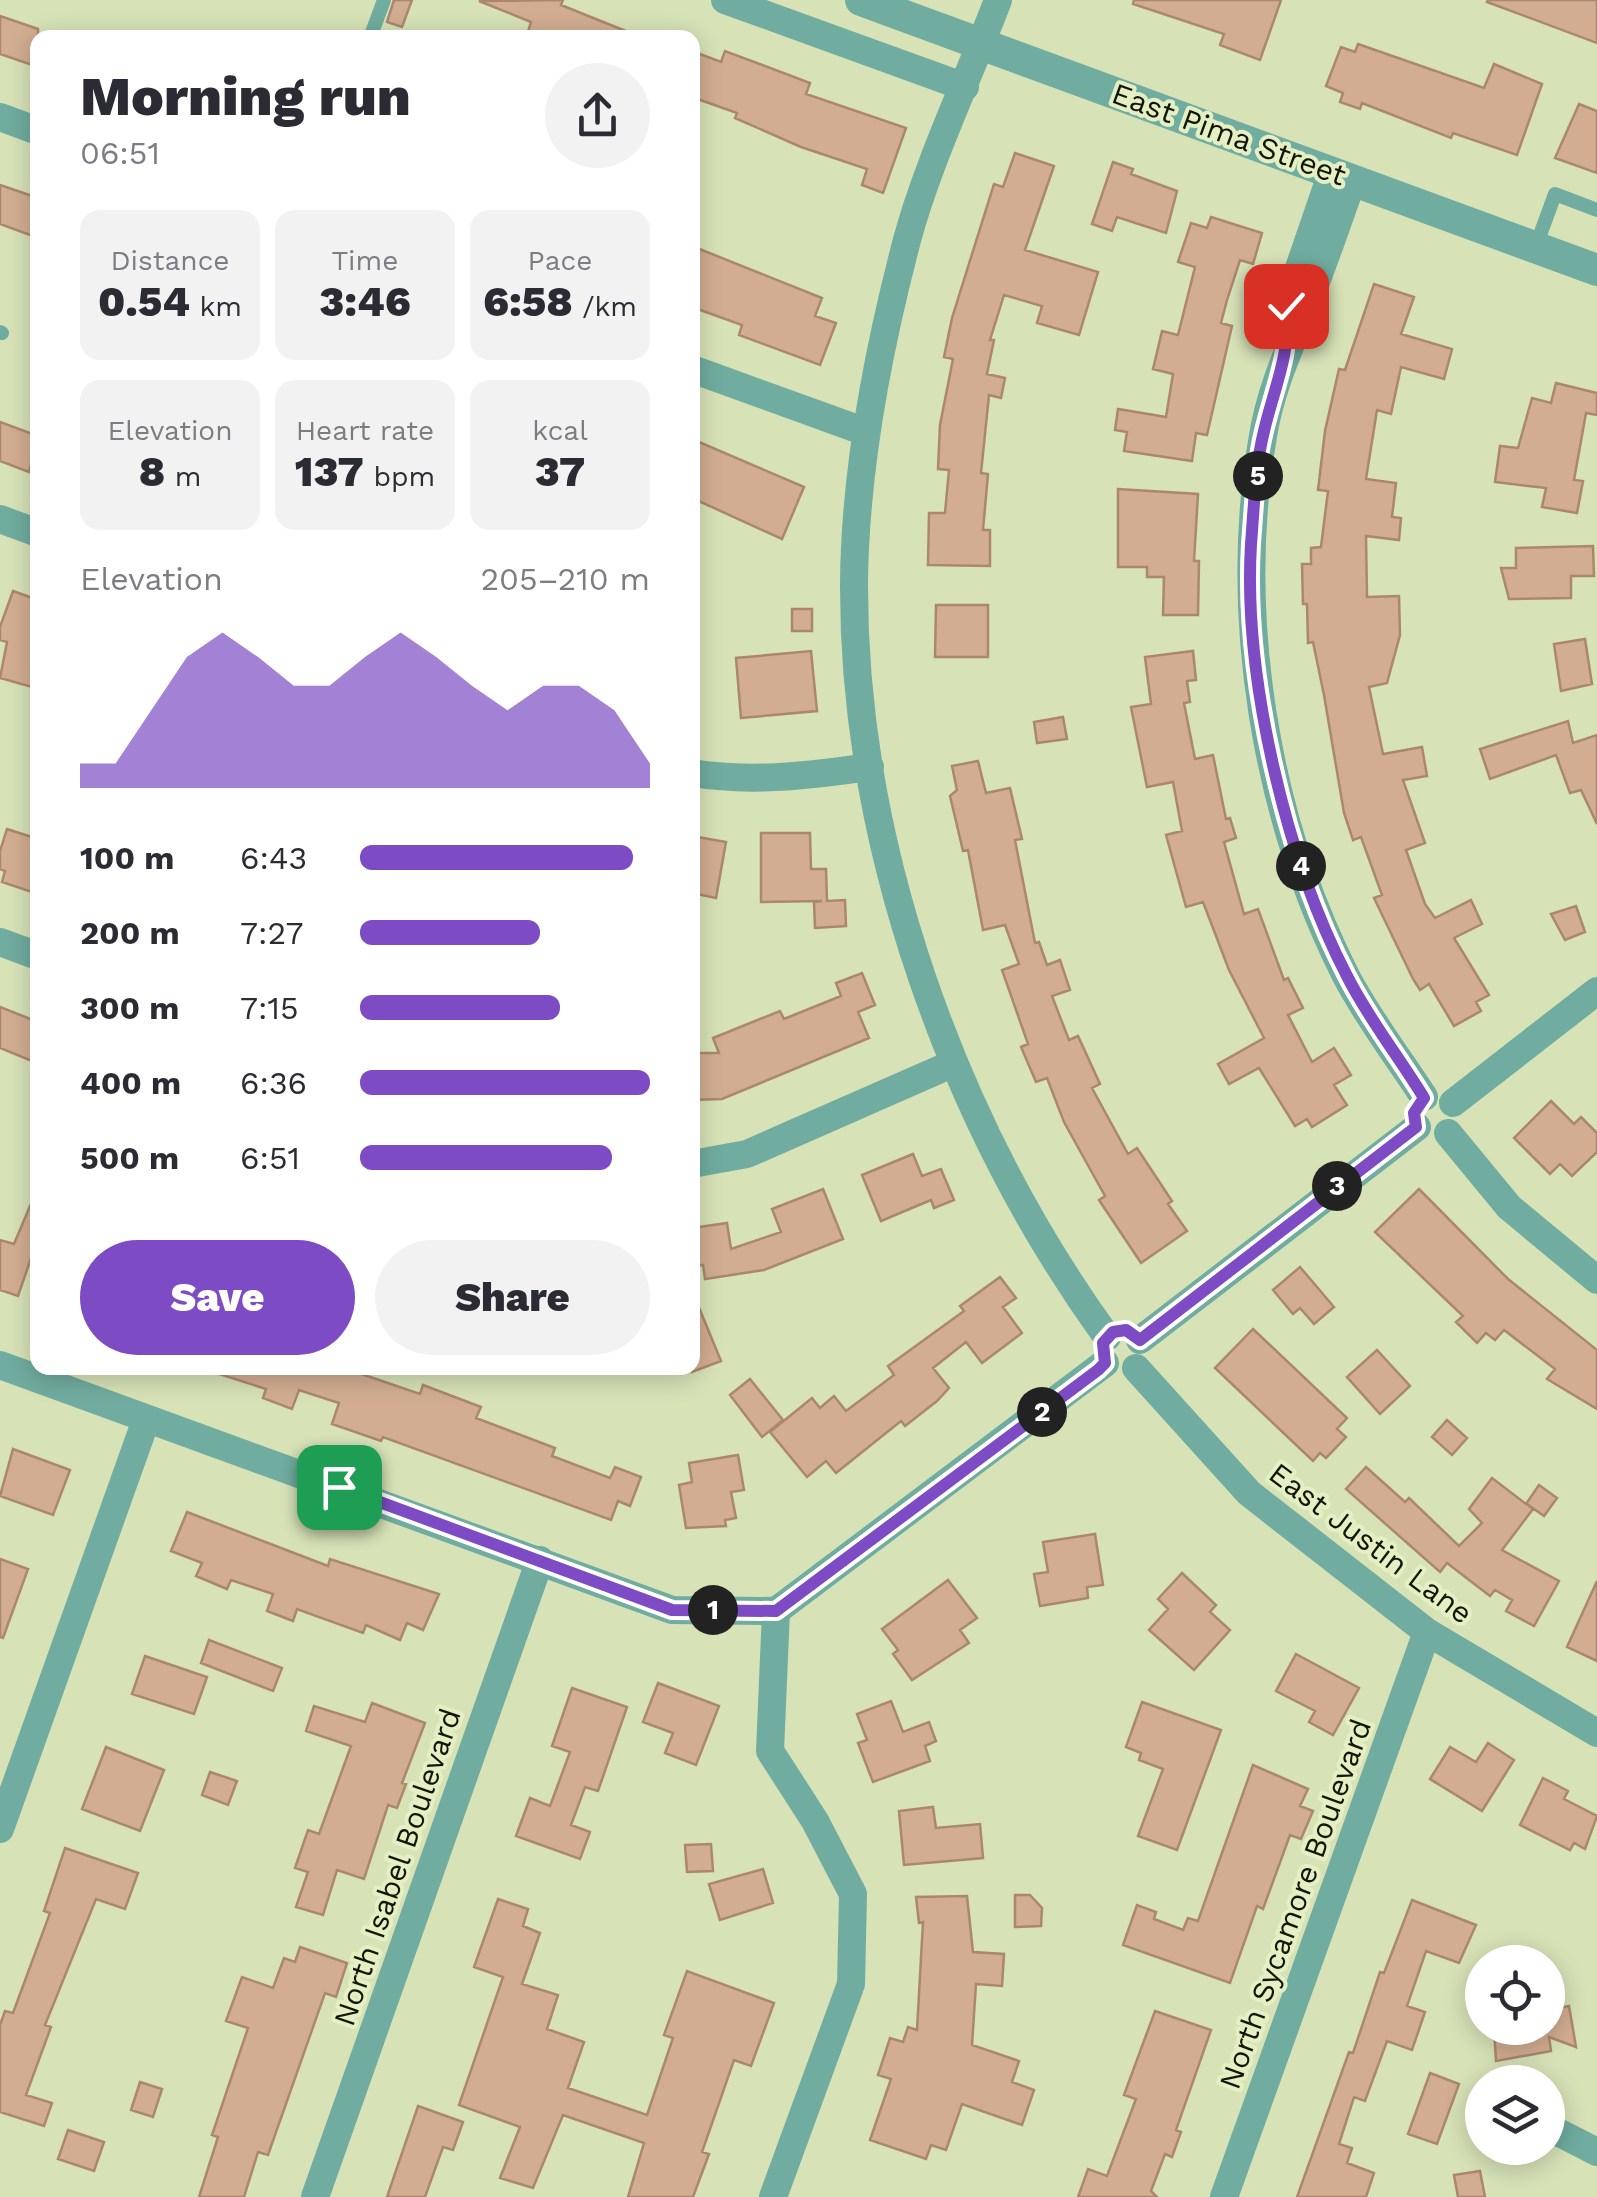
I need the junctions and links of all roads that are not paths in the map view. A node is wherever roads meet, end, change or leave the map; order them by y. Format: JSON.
{"nodes":[{"id":1,"x":384,"y":0,"type":"edge"},
{"id":2,"x":725,"y":0,"type":"edge"},
{"id":3,"x":861,"y":0,"type":"edge"},
{"id":4,"x":998,"y":0,"type":"edge"},
{"id":5,"x":373,"y":30,"type":"edge"},
{"id":6,"x":981,"y":45,"type":"junction"},
{"id":7,"x":965,"y":87,"type":"junction"},
{"id":8,"x":0,"y":118,"type":"edge"},
{"id":9,"x":30,"y":128,"type":"edge"},
{"id":10,"x":1343,"y":175,"type":"junction"},
{"id":11,"x":1597,"y":210,"type":"edge"},
{"id":12,"x":1535,"y":247,"type":"junction"},
{"id":13,"x":1597,"y":270,"type":"edge"},
{"id":14,"x":700,"y":371,"type":"edge"},
{"id":15,"x":866,"y":432,"type":"junction"},
{"id":16,"x":0,"y":519,"type":"edge"},
{"id":17,"x":30,"y":530,"type":"edge"},
{"id":18,"x":870,"y":767,"type":"junction"},
{"id":19,"x":700,"y":773,"type":"edge"},
{"id":20,"x":0,"y":942,"type":"edge"},
{"id":21,"x":30,"y":953,"type":"edge"},
{"id":22,"x":1597,"y":991,"type":"edge"},
{"id":23,"x":952,"y":1064,"type":"junction"},
{"id":24,"x":1424,"y":1098,"type":"junction"},
{"id":25,"x":1453,"y":1104,"type":"junction"},
{"id":26,"x":1416,"y":1127,"type":"junction"},
{"id":27,"x":1448,"y":1134,"type":"junction"},
{"id":28,"x":700,"y":1163,"type":"edge"},
{"id":29,"x":1597,"y":1280,"type":"edge"},
{"id":30,"x":1140,"y":1340,"type":"junction"},
{"id":31,"x":1106,"y":1350,"type":"junction"},
{"id":32,"x":0,"y":1365,"type":"edge"},
{"id":33,"x":1136,"y":1368,"type":"junction"},
{"id":34,"x":30,"y":1371,"type":"edge"},
{"id":35,"x":45,"y":1375,"type":"edge"},
{"id":36,"x":146,"y":1420,"type":"junction"},
{"id":37,"x":540,"y":1560,"type":"junction"},
{"id":38,"x":776,"y":1611,"type":"junction"},
{"id":39,"x":1427,"y":1632,"type":"junction"},
{"id":40,"x":1597,"y":1732,"type":"edge"},
{"id":41,"x":0,"y":1829,"type":"edge"},
{"id":42,"x":1565,"y":2136,"type":"edge"},
{"id":43,"x":1597,"y":2152,"type":"edge"},
{"id":44,"x":315,"y":2197,"type":"edge"},
{"id":45,"x":773,"y":2197,"type":"edge"},
{"id":46,"x":1224,"y":2197,"type":"edge"}],
"edges":[{"from":1,"to":5,"type":"lane"},
{"from":2,"to":7,"type":"street"},
{"from":3,"to":6,"type":"street","name":"East Pima Street"},
{"from":4,"to":6,"type":"street"},
{"from":6,"to":7,"type":"street"},
{"from":6,"to":10,"type":"street","name":"East Pima Street"},
{"from":7,"to":15,"type":"street"},
{"from":8,"to":9,"type":"street"},
{"from":10,"to":12,"type":"street","name":"East Pima Street"},
{"from":10,"to":24,"type":"street"},
{"from":11,"to":12,"type":"lane"},
{"from":12,"to":13,"type":"street","name":"East Pima Street"},
{"from":14,"to":15,"type":"street"},
{"from":15,"to":18,"type":"street"},
{"from":16,"to":17,"type":"street"},
{"from":18,"to":19,"type":"street"},
{"from":18,"to":23,"type":"street"},
{"from":20,"to":21,"type":"street"},
{"from":22,"to":25,"type":"street"},
{"from":23,"to":28,"type":"street"},
{"from":23,"to":31,"type":"street"},
{"from":24,"to":25,"type":"street"},
{"from":24,"to":26,"type":"street"},
{"from":25,"to":27,"type":"street"},
{"from":26,"to":27,"type":"street"},
{"from":26,"to":30,"type":"street"},
{"from":27,"to":29,"type":"street"},
{"from":30,"to":31,"type":"street"},
{"from":30,"to":33,"type":"street"},
{"from":31,"to":33,"type":"street"},
{"from":31,"to":38,"type":"street"},
{"from":32,"to":34,"type":"street"},
{"from":33,"to":39,"type":"street","name":"East Justin Lane"},
{"from":35,"to":36,"type":"street"},
{"from":36,"to":37,"type":"street"},
{"from":36,"to":41,"type":"street"},
{"from":37,"to":38,"type":"street"},
{"from":37,"to":44,"type":"street","name":"North Isabel Boulevard"},
{"from":38,"to":45,"type":"street"},
{"from":39,"to":40,"type":"street","name":"East Justin Lane"},
{"from":39,"to":46,"type":"street","name":"North Sycamore Boulevard"},
{"from":42,"to":43,"type":"street"}]}
